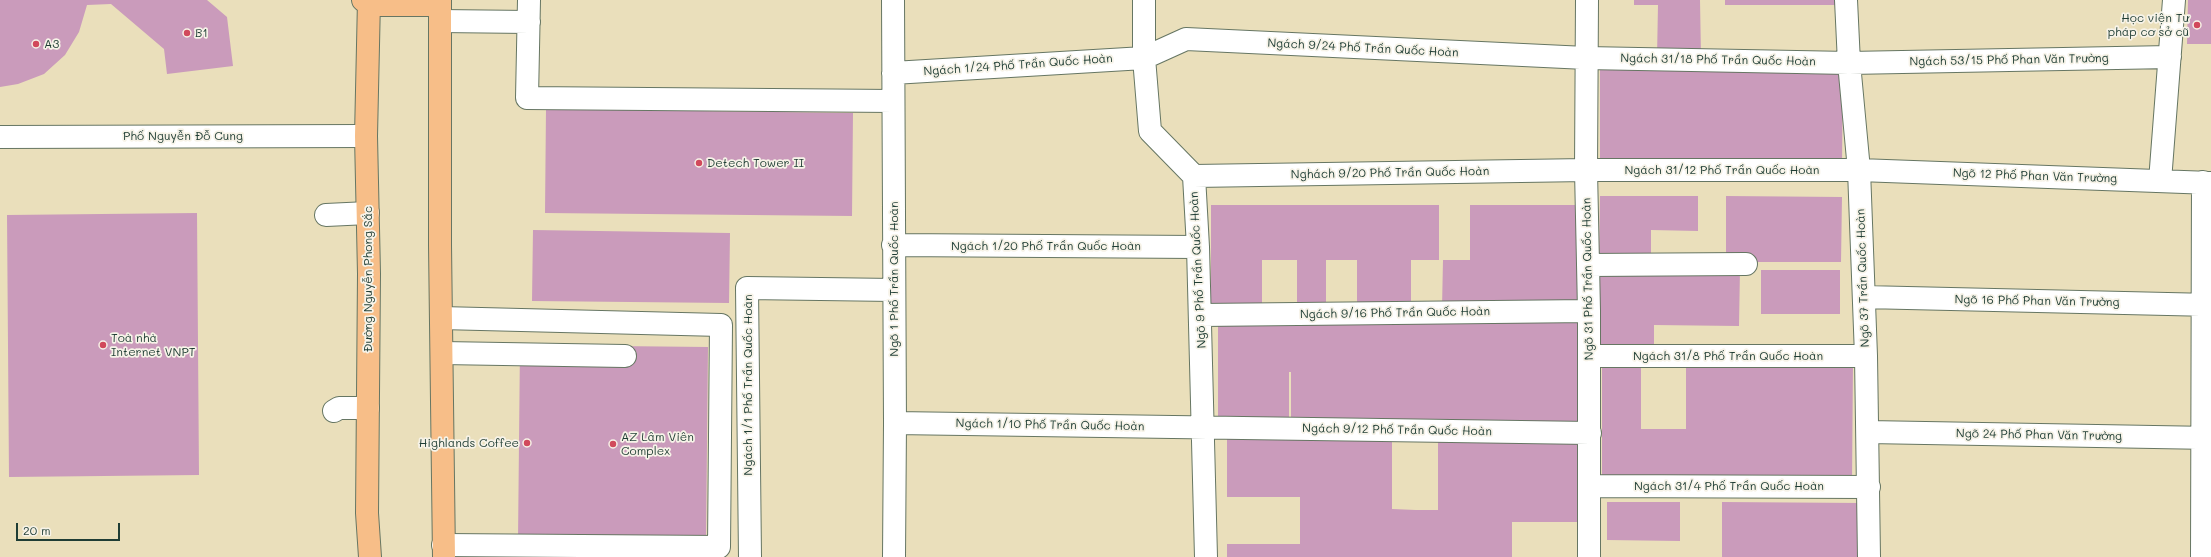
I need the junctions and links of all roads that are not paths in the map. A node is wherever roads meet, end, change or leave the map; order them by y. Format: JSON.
{"nodes":[{"id":1,"x":529,"y":0,"type":"edge"},
{"id":2,"x":893,"y":0,"type":"edge"},
{"id":3,"x":1144,"y":0,"type":"edge"},
{"id":4,"x":1587,"y":0,"type":"edge"},
{"id":5,"x":1846,"y":0,"type":"edge"},
{"id":6,"x":2174,"y":0,"type":"edge"},
{"id":7,"x":367,"y":2,"type":"edge"},
{"id":8,"x":440,"y":9,"type":"edge"},
{"id":9,"x":529,"y":22,"type":"junction"},
{"id":10,"x":2170,"y":57,"type":"junction"},
{"id":11,"x":1144,"y":58,"type":"junction"},
{"id":12,"x":1586,"y":58,"type":"junction"},
{"id":13,"x":1849,"y":63,"type":"junction"},
{"id":14,"x":893,"y":73,"type":"junction"},
{"id":15,"x":893,"y":101,"type":"junction"},
{"id":16,"x":366,"y":136,"type":"junction"},
{"id":17,"x":0,"y":137,"type":"edge"},
{"id":18,"x":1586,"y":170,"type":"junction"},
{"id":19,"x":1859,"y":170,"type":"junction"},
{"id":20,"x":1194,"y":176,"type":"junction"},
{"id":21,"x":2160,"y":181,"type":"junction"},
{"id":22,"x":2207,"y":183,"type":"edge"},
{"id":23,"x":368,"y":213,"type":"junction"},
{"id":24,"x":326,"y":215,"type":"dead end"},
{"id":25,"x":893,"y":246,"type":"junction"},
{"id":26,"x":1198,"y":247,"type":"junction"},
{"id":27,"x":1746,"y":264,"type":"dead end"},
{"id":28,"x":1588,"y":265,"type":"junction"},
{"id":29,"x":894,"y":290,"type":"junction"},
{"id":30,"x":1864,"y":296,"type":"junction"},
{"id":31,"x":2207,"y":305,"type":"edge"},
{"id":32,"x":1589,"y":311,"type":"junction"},
{"id":33,"x":1200,"y":315,"type":"junction"},
{"id":34,"x":441,"y":318,"type":"junction"},
{"id":35,"x":442,"y":353,"type":"junction"},
{"id":36,"x":625,"y":356,"type":"dead end"},
{"id":37,"x":1589,"y":356,"type":"junction"},
{"id":38,"x":1866,"y":356,"type":"junction"},
{"id":39,"x":368,"y":408,"type":"junction"},
{"id":40,"x":334,"y":411,"type":"dead end"},
{"id":41,"x":895,"y":423,"type":"junction"},
{"id":42,"x":1204,"y":428,"type":"junction"},
{"id":43,"x":1868,"y":432,"type":"junction"},
{"id":44,"x":1590,"y":433,"type":"junction"},
{"id":45,"x":2207,"y":438,"type":"edge"},
{"id":46,"x":1590,"y":486,"type":"junction"},
{"id":47,"x":1869,"y":487,"type":"junction"},
{"id":48,"x":444,"y":551,"type":"edge"},
{"id":49,"x":370,"y":557,"type":"edge"},
{"id":50,"x":750,"y":557,"type":"edge"},
{"id":51,"x":894,"y":557,"type":"edge"},
{"id":52,"x":1206,"y":557,"type":"edge"},
{"id":53,"x":1589,"y":557,"type":"edge"},
{"id":54,"x":1869,"y":557,"type":"edge"},
{"id":55,"x":2202,"y":557,"type":"edge"}],
"edges":[{"from":1,"to":9,"type":"street"},
{"from":2,"to":14,"type":"street","name":"Ngõ 1 Phố Trần Quốc Hoàn"},
{"from":3,"to":11,"type":"street","name":"Ngõ 9 Phố Trần Quốc Hoàn"},
{"from":4,"to":12,"type":"street","name":"Ngõ 31 Phố Trần Quốc Hoàn"},
{"from":5,"to":13,"type":"street","name":"Ngõ 37 Trần Quốc Hoàn"},
{"from":6,"to":10,"type":"street"},
{"from":7,"to":8,"type":"main road"},
{"from":7,"to":16,"type":"main road","name":"Đường Nguyễn Phong Sắc"},
{"from":8,"to":9,"type":"street"},
{"from":8,"to":34,"type":"main road"},
{"from":9,"to":15,"type":"street"},
{"from":10,"to":13,"type":"street","name":"Ngách 53/15 Phố Phan Văn Trường"},
{"from":10,"to":21,"type":"street"},
{"from":11,"to":12,"type":"street","name":"Ngách 9/24 Phố Trần Quốc Hoàn"},
{"from":11,"to":14,"type":"street","name":"Ngách 1/24 Phố Trần Quốc Hoàn"},
{"from":11,"to":20,"type":"street","name":"Ngõ 9 Phố Trần Quốc Hoàn"},
{"from":12,"to":13,"type":"street","name":"Ngách 31/18 Phố Trần Quốc Hoàn"},
{"from":12,"to":18,"type":"street","name":"Ngõ 31 Phố Trần Quốc Hoàn"},
{"from":13,"to":19,"type":"street","name":"Ngõ 37 Trần Quốc Hoàn"},
{"from":14,"to":15,"type":"street","name":"Ngõ 1 Phố Trần Quốc Hoàn"},
{"from":15,"to":25,"type":"street","name":"Ngõ 1 Phố Trần Quốc Hoàn"},
{"from":16,"to":17,"type":"street","name":"Phố Nguyễn Đỗ Cung"},
{"from":16,"to":23,"type":"main road","name":"Đường Nguyễn Phong Sắc"},
{"from":18,"to":19,"type":"street","name":"Ngách 31/12 Phố Trần Quốc Hoàn"},
{"from":18,"to":20,"type":"street","name":"Nghách 9/20 Phố Trần Quốc Hoàn"},
{"from":18,"to":28,"type":"street","name":"Ngõ 31 Phố Trần Quốc Hoàn"},
{"from":19,"to":21,"type":"street","name":"Ngõ 12 Phố Phan Văn Trường"},
{"from":19,"to":30,"type":"street","name":"Ngõ 37 Trần Quốc Hoàn"},
{"from":20,"to":26,"type":"street","name":"Ngõ 9 Phố Trần Quốc Hoàn"},
{"from":21,"to":22,"type":"street","name":"Ngõ 12 Phố Phan Văn Trường"},
{"from":22,"to":31,"type":"street"},
{"from":23,"to":24,"type":"street"},
{"from":23,"to":39,"type":"main road","name":"Đường Nguyễn Phong Sắc"},
{"from":25,"to":26,"type":"street","name":"Ngách 1/20 Phố Trần Quốc Hoàn"},
{"from":25,"to":29,"type":"street","name":"Ngõ 1 Phố Trần Quốc Hoàn"},
{"from":26,"to":33,"type":"street","name":"Ngõ 9 Phố Trần Quốc Hoàn"},
{"from":27,"to":28,"type":"street"},
{"from":28,"to":32,"type":"street","name":"Ngõ 31 Phố Trần Quốc Hoàn"},
{"from":29,"to":41,"type":"street","name":"Ngõ 1 Phố Trần Quốc Hoàn"},
{"from":29,"to":50,"type":"street","name":"Ngách 1/1 Phố Trần Quốc Hoàn"},
{"from":30,"to":31,"type":"street","name":"Ngõ 16 Phố Phan Văn Trường"},
{"from":30,"to":38,"type":"street","name":"Ngõ 37 Trần Quốc Hoàn"},
{"from":31,"to":45,"type":"street"},
{"from":32,"to":33,"type":"street","name":"Ngách 9/16 Phố Trần Quốc Hoàn"},
{"from":32,"to":37,"type":"street","name":"Ngõ 31 Phố Trần Quốc Hoàn"},
{"from":33,"to":42,"type":"street","name":"Ngõ 9 Phố Trần Quốc Hoàn"},
{"from":34,"to":35,"type":"main road"},
{"from":34,"to":48,"type":"street"},
{"from":35,"to":36,"type":"street"},
{"from":35,"to":48,"type":"main road"},
{"from":37,"to":38,"type":"street","name":"Ngách 31/8 Phố Trần Quốc Hoàn"},
{"from":37,"to":44,"type":"street","name":"Ngõ 31 Phố Trần Quốc Hoàn"},
{"from":38,"to":43,"type":"street","name":"Ngõ 37 Trần Quốc Hoàn"},
{"from":39,"to":40,"type":"street"},
{"from":39,"to":49,"type":"main road","name":"Đường Nguyễn Phong Sắc"},
{"from":41,"to":42,"type":"street","name":"Ngách 1/10 Phố Trần Quốc Hoàn"},
{"from":41,"to":51,"type":"street","name":"Ngõ 1 Phố Trần Quốc Hoàn"},
{"from":42,"to":44,"type":"street","name":"Ngách 9/12 Phố Trần Quốc Hoàn"},
{"from":42,"to":52,"type":"street","name":"Ngõ 9 Phố Trần Quốc Hoàn"},
{"from":43,"to":45,"type":"street","name":"Ngõ 24 Phố Phan Văn Trường"},
{"from":43,"to":47,"type":"street","name":"Ngõ 37 Trần Quốc Hoàn"},
{"from":44,"to":46,"type":"street","name":"Ngõ 31 Phố Trần Quốc Hoàn"},
{"from":45,"to":55,"type":"street"},
{"from":46,"to":47,"type":"street","name":"Ngách 31/4 Phố Trần Quốc Hoàn"},
{"from":46,"to":53,"type":"street","name":"Ngõ 31 Phố Trần Quốc Hoàn"},
{"from":47,"to":54,"type":"street","name":"Ngõ 37 Trần Quốc Hoàn"}]}
